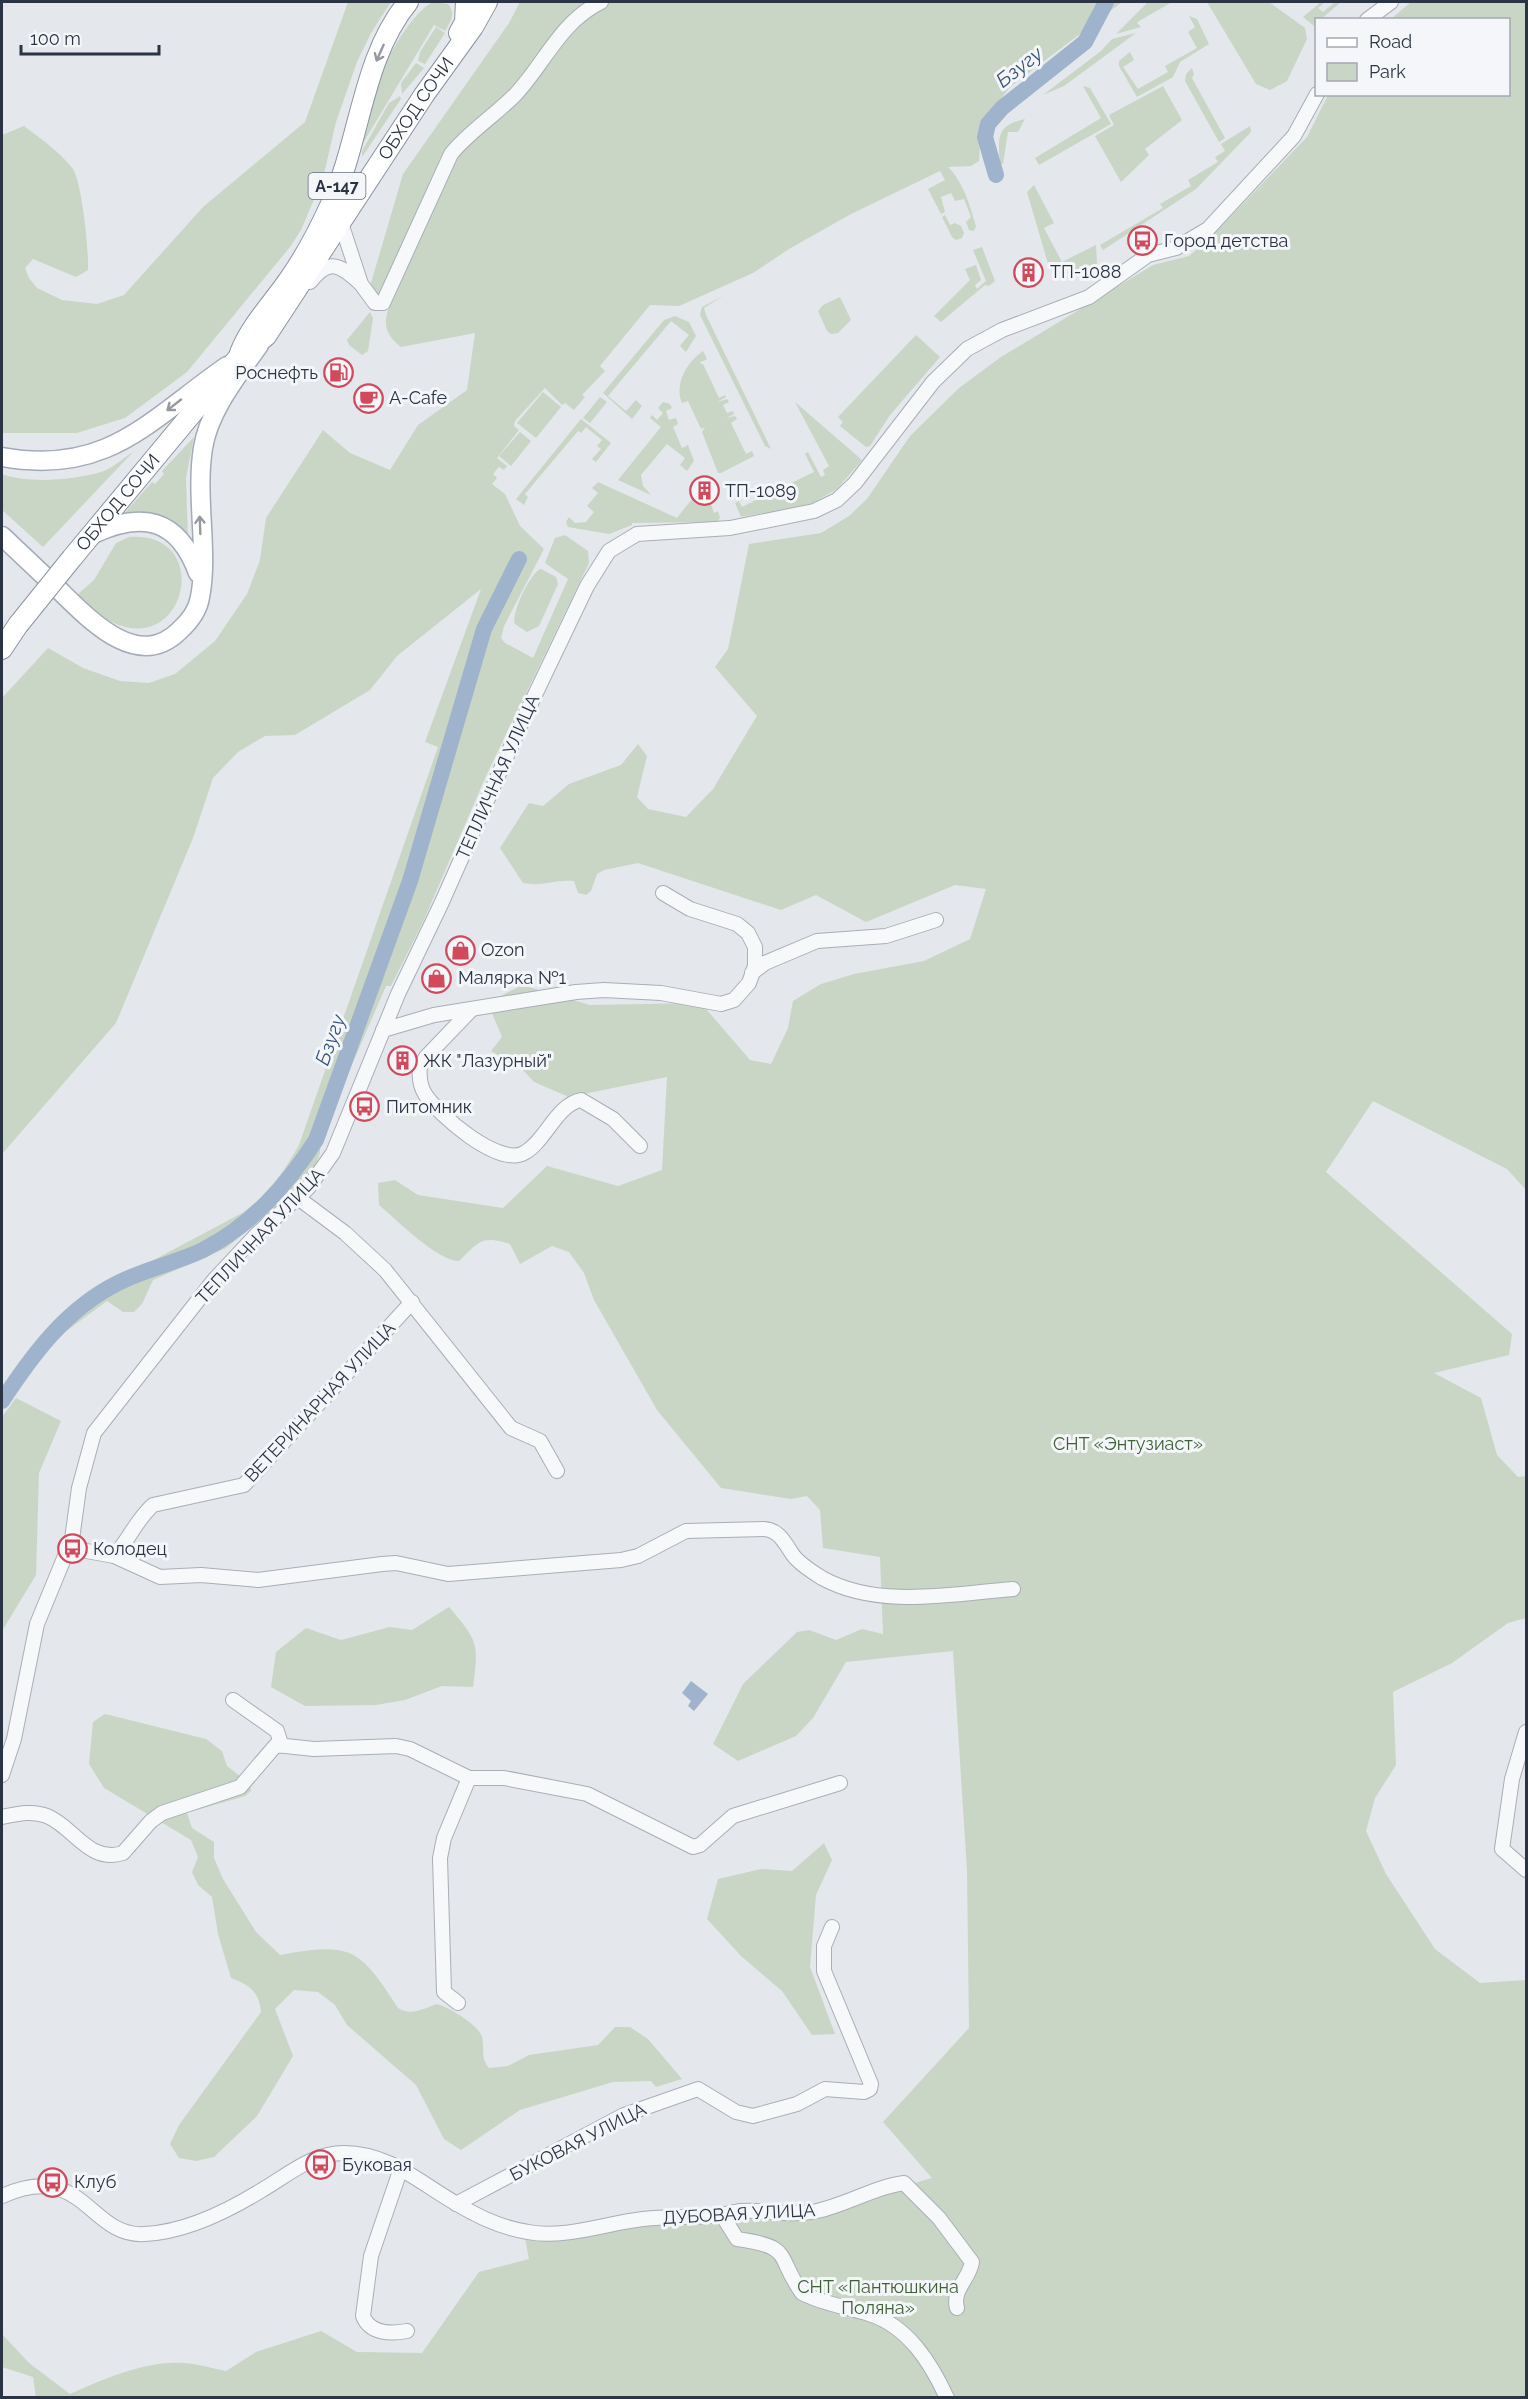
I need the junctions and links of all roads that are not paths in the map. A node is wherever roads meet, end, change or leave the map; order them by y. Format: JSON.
{"nodes":[{"id":1,"x":408,"y":2,"type":"edge"},
{"id":2,"x":466,"y":2,"type":"edge"},
{"id":3,"x":487,"y":2,"type":"edge"},
{"id":4,"x":601,"y":2,"type":"edge"},
{"id":5,"x":1391,"y":2,"type":"edge"},
{"id":6,"x":1370,"y":18,"type":"edge"},
{"id":7,"x":424,"y":95,"type":"junction"},
{"id":8,"x":1316,"y":96,"type":"edge"},
{"id":9,"x":341,"y":223,"type":"junction"},
{"id":10,"x":361,"y":284,"type":"junction"},
{"id":11,"x":292,"y":297,"type":"junction"},
{"id":12,"x":266,"y":336,"type":"junction"},
{"id":13,"x":238,"y":358,"type":"junction"},
{"id":14,"x":2,"y":457,"type":"edge"},
{"id":15,"x":93,"y":534,"type":"junction"},
{"id":16,"x":2,"y":536,"type":"edge"},
{"id":17,"x":202,"y":584,"type":"junction"},
{"id":18,"x":2,"y":649,"type":"edge"},
{"id":19,"x":663,"y":892,"type":"dead end"},
{"id":20,"x":936,"y":920,"type":"dead end"},
{"id":21,"x":752,"y":973,"type":"junction"},
{"id":22,"x":471,"y":1010,"type":"junction"},
{"id":23,"x":383,"y":1030,"type":"junction"},
{"id":24,"x":640,"y":1146,"type":"dead end"},
{"id":25,"x":298,"y":1198,"type":"junction"},
{"id":26,"x":412,"y":1302,"type":"junction"},
{"id":27,"x":557,"y":1471,"type":"dead end"},
{"id":28,"x":70,"y":1548,"type":"junction"},
{"id":29,"x":114,"y":1556,"type":"junction"},
{"id":30,"x":1013,"y":1589,"type":"dead end"},
{"id":31,"x":233,"y":1700,"type":"dead end"},
{"id":32,"x":1527,"y":1732,"type":"edge"},
{"id":33,"x":281,"y":1744,"type":"junction"},
{"id":34,"x":2,"y":1775,"type":"edge"},
{"id":35,"x":469,"y":1779,"type":"junction"},
{"id":36,"x":840,"y":1783,"type":"dead end"},
{"id":37,"x":2,"y":1817,"type":"edge"},
{"id":38,"x":1527,"y":1870,"type":"edge"},
{"id":39,"x":832,"y":1927,"type":"dead end"},
{"id":40,"x":458,"y":2003,"type":"dead end"},
{"id":41,"x":401,"y":2168,"type":"junction"},
{"id":42,"x":2,"y":2196,"type":"edge"},
{"id":43,"x":456,"y":2204,"type":"junction"},
{"id":44,"x":722,"y":2215,"type":"junction"},
{"id":45,"x":957,"y":2308,"type":"dead end"},
{"id":46,"x":408,"y":2331,"type":"dead end"},
{"id":47,"x":947,"y":2397,"type":"edge"}],
"edges":[{"from":1,"to":13,"type":"highway","name":"ОБХОД СОЧИ","number":"А-147","one_way":true},
{"from":2,"to":7,"type":"highway","number":"А-147"},
{"from":3,"to":7,"type":"highway","name":"ОБХОД СОЧИ","number":"А-147"},
{"from":4,"to":10,"type":"street"},
{"from":5,"to":6,"type":"street"},
{"from":7,"to":9,"type":"highway","name":"ОБХОД СОЧИ","number":"А-147"},
{"from":8,"to":23,"type":"street","name":"ТЕПЛИЧНАЯ УЛИЦА"},
{"from":9,"to":10,"type":"street"},
{"from":9,"to":11,"type":"highway","name":"ОБХОД СОЧИ","number":"А-147"},
{"from":10,"to":11,"type":"street"},
{"from":11,"to":12,"type":"highway","name":"ОБХОД СОЧИ","number":"А-147"},
{"from":12,"to":13,"type":"highway","name":"ОБХОД СОЧИ","number":"А-147"},
{"from":17,"to":12,"type":"main road","number":"А-147","one_way":true},
{"from":13,"to":14,"type":"main road","number":"А-147","one_way":true},
{"from":13,"to":15,"type":"highway","name":"ОБХОД СОЧИ","number":"А-147"},
{"from":15,"to":17,"type":"main road","number":"А-147"},
{"from":15,"to":18,"type":"highway","name":"ОБХОД СОЧИ","number":"А-147","bridge":true},
{"from":16,"to":17,"type":"main road","number":"А-147"},
{"from":19,"to":21,"type":"street"},
{"from":20,"to":21,"type":"street"},
{"from":21,"to":22,"type":"street"},
{"from":22,"to":23,"type":"street"},
{"from":22,"to":24,"type":"street"},
{"from":23,"to":25,"type":"street","name":"ТЕПЛИЧНАЯ УЛИЦА"},
{"from":25,"to":26,"type":"street"},
{"from":25,"to":28,"type":"street","name":"ТЕПЛИЧНАЯ УЛИЦА"},
{"from":26,"to":27,"type":"street"},
{"from":26,"to":29,"type":"street","name":"ВЕТЕРИНАРНАЯ УЛИЦА"},
{"from":28,"to":29,"type":"street"},
{"from":28,"to":34,"type":"street","name":"ТЕПЛИЧНАЯ УЛИЦА"},
{"from":29,"to":30,"type":"street"},
{"from":31,"to":33,"type":"street"},
{"from":32,"to":38,"type":"street"},
{"from":33,"to":35,"type":"street"},
{"from":33,"to":37,"type":"street"},
{"from":35,"to":36,"type":"street"},
{"from":35,"to":40,"type":"street"},
{"from":39,"to":43,"type":"street","name":"БУКОВАЯ УЛИЦА"},
{"from":41,"to":42,"type":"street"},
{"from":41,"to":43,"type":"street"},
{"from":41,"to":46,"type":"street"},
{"from":43,"to":44,"type":"street","name":"ДУБОВАЯ УЛИЦА"},
{"from":44,"to":45,"type":"street","name":"ДУБОВАЯ УЛИЦА"},
{"from":44,"to":47,"type":"street","name":"ДУБОВАЯ УЛИЦА"}]}
